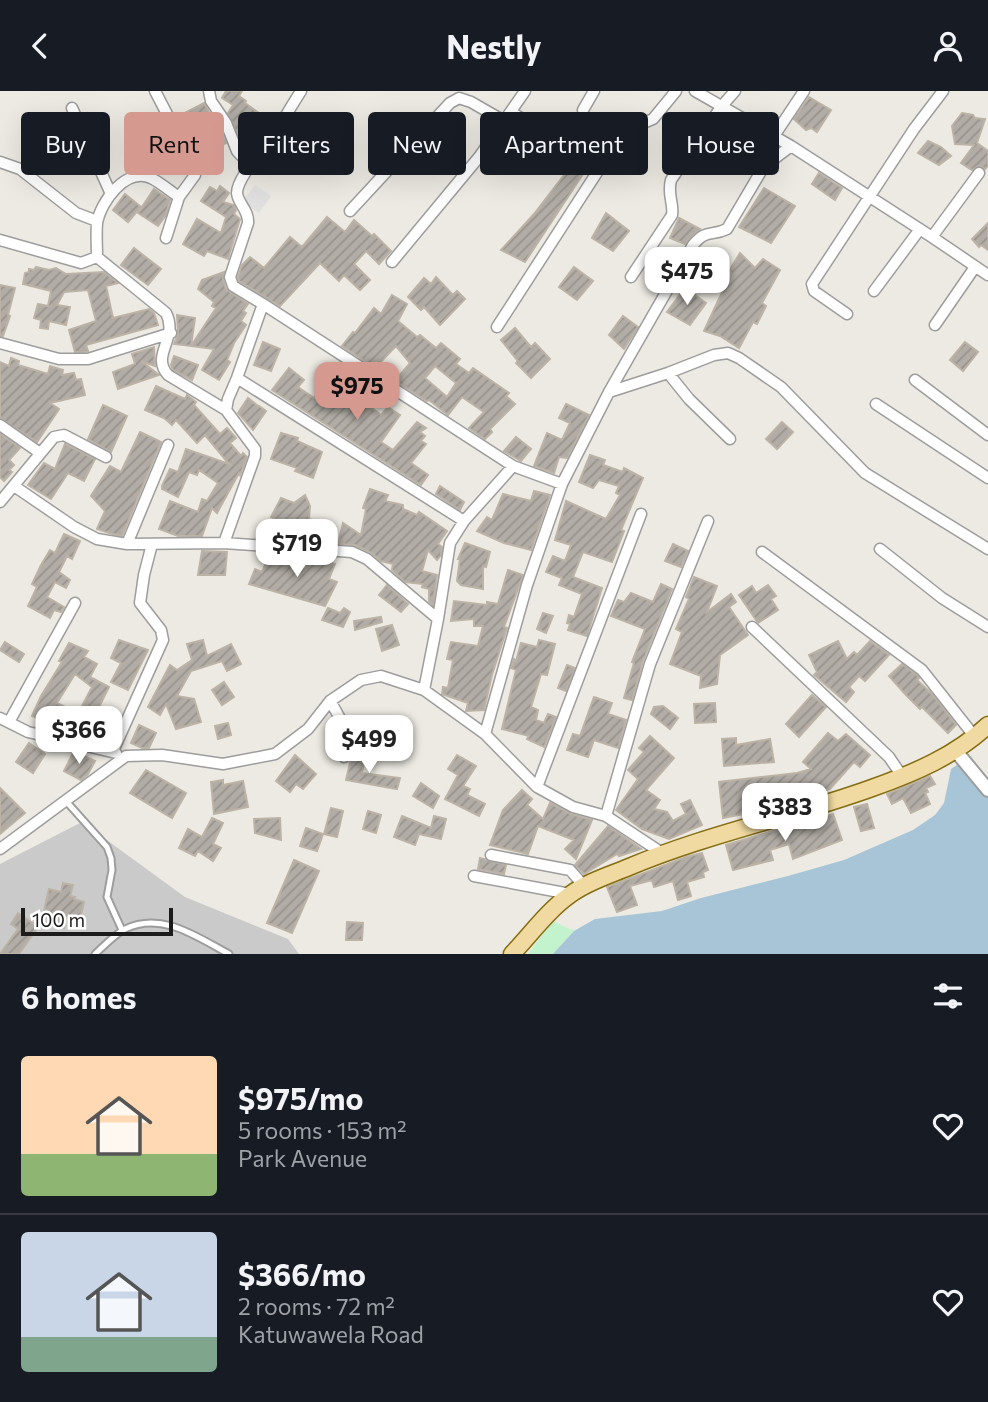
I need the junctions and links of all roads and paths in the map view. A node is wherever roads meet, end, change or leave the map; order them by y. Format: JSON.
{"nodes":[{"id":1,"x":155,"y":91,"type":"edge"},
{"id":2,"x":209,"y":91,"type":"edge"},
{"id":3,"x":301,"y":91,"type":"edge"},
{"id":4,"x":525,"y":91,"type":"edge"},
{"id":5,"x":594,"y":91,"type":"edge"},
{"id":6,"x":676,"y":91,"type":"edge"},
{"id":7,"x":695,"y":91,"type":"edge"},
{"id":8,"x":736,"y":91,"type":"edge"},
{"id":9,"x":804,"y":91,"type":"edge"},
{"id":10,"x":943,"y":91,"type":"edge"},
{"id":11,"x":720,"y":107,"type":"junction"},
{"id":12,"x":72,"y":109,"type":"dead end"},
{"id":13,"x":583,"y":110,"type":"dead end"},
{"id":14,"x":288,"y":112,"type":"edge"},
{"id":15,"x":488,"y":112,"type":"edge"},
{"id":16,"x":511,"y":112,"type":"edge"},
{"id":17,"x":729,"y":112,"type":"edge"},
{"id":18,"x":779,"y":128,"type":"edge"},
{"id":19,"x":779,"y":139,"type":"edge"},
{"id":20,"x":791,"y":146,"type":"junction"},
{"id":21,"x":238,"y":152,"type":"edge"},
{"id":22,"x":480,"y":155,"type":"edge"},
{"id":23,"x":0,"y":162,"type":"edge"},
{"id":24,"x":979,"y":173,"type":"dead end"},
{"id":25,"x":244,"y":175,"type":"edge"},
{"id":26,"x":111,"y":194,"type":"junction"},
{"id":27,"x":179,"y":197,"type":"junction"},
{"id":28,"x":871,"y":197,"type":"junction"},
{"id":29,"x":350,"y":211,"type":"dead end"},
{"id":30,"x":97,"y":221,"type":"junction"},
{"id":31,"x":920,"y":229,"type":"junction"},
{"id":32,"x":932,"y":237,"type":"junction"},
{"id":33,"x":166,"y":238,"type":"dead end"},
{"id":34,"x":0,"y":240,"type":"edge"},
{"id":35,"x":97,"y":257,"type":"junction"},
{"id":36,"x":391,"y":262,"type":"dead end"},
{"id":37,"x":975,"y":267,"type":"junction"},
{"id":38,"x":988,"y":275,"type":"edge"},
{"id":39,"x":631,"y":277,"type":"dead end"},
{"id":40,"x":873,"y":291,"type":"dead end"},
{"id":41,"x":263,"y":304,"type":"junction"},
{"id":42,"x":847,"y":314,"type":"dead end"},
{"id":43,"x":934,"y":325,"type":"dead end"},
{"id":44,"x":497,"y":327,"type":"dead end"},
{"id":45,"x":171,"y":333,"type":"junction"},
{"id":46,"x":0,"y":343,"type":"edge"},
{"id":47,"x":668,"y":373,"type":"junction"},
{"id":48,"x":237,"y":378,"type":"junction"},
{"id":49,"x":915,"y":380,"type":"dead end"},
{"id":50,"x":609,"y":392,"type":"junction"},
{"id":51,"x":876,"y":404,"type":"dead end"},
{"id":52,"x":226,"y":410,"type":"junction"},
{"id":53,"x":0,"y":425,"type":"edge"},
{"id":54,"x":988,"y":435,"type":"edge"},
{"id":55,"x":730,"y":439,"type":"dead end"},
{"id":56,"x":168,"y":445,"type":"dead end"},
{"id":57,"x":40,"y":453,"type":"junction"},
{"id":58,"x":106,"y":457,"type":"dead end"},
{"id":59,"x":513,"y":466,"type":"junction"},
{"id":60,"x":988,"y":478,"type":"edge"},
{"id":61,"x":562,"y":484,"type":"junction"},
{"id":62,"x":14,"y":486,"type":"junction"},
{"id":63,"x":0,"y":502,"type":"edge"},
{"id":64,"x":641,"y":514,"type":"dead end"},
{"id":65,"x":464,"y":521,"type":"junction"},
{"id":66,"x":708,"y":521,"type":"dead end"},
{"id":67,"x":224,"y":543,"type":"junction"},
{"id":68,"x":127,"y":544,"type":"junction"},
{"id":69,"x":152,"y":544,"type":"junction"},
{"id":70,"x":880,"y":549,"type":"dead end"},
{"id":71,"x":988,"y":549,"type":"edge"},
{"id":72,"x":762,"y":552,"type":"dead end"},
{"id":73,"x":75,"y":603,"type":"dead end"},
{"id":74,"x":438,"y":619,"type":"junction"},
{"id":75,"x":988,"y":627,"type":"edge"},
{"id":76,"x":752,"y":628,"type":"dead end"},
{"id":77,"x":424,"y":690,"type":"junction"},
{"id":78,"x":330,"y":701,"type":"junction"},
{"id":79,"x":4,"y":720,"type":"edge"},
{"id":80,"x":988,"y":725,"type":"edge"},
{"id":81,"x":485,"y":734,"type":"junction"},
{"id":82,"x":975,"y":737,"type":"junction"},
{"id":83,"x":955,"y":750,"type":"junction"},
{"id":84,"x":113,"y":751,"type":"junction"},
{"id":85,"x":126,"y":757,"type":"junction"},
{"id":86,"x":344,"y":757,"type":"dead end"},
{"id":87,"x":902,"y":776,"type":"junction"},
{"id":88,"x":537,"y":787,"type":"junction"},
{"id":89,"x":988,"y":790,"type":"edge"},
{"id":90,"x":65,"y":800,"type":"junction"},
{"id":91,"x":606,"y":815,"type":"junction"},
{"id":92,"x":0,"y":849,"type":"edge"},
{"id":93,"x":662,"y":853,"type":"junction"},
{"id":94,"x":491,"y":855,"type":"dead end"},
{"id":95,"x":474,"y":876,"type":"dead end"},
{"id":96,"x":578,"y":890,"type":"junction"},
{"id":97,"x":122,"y":930,"type":"junction"},
{"id":98,"x":95,"y":954,"type":"edge"},
{"id":99,"x":229,"y":954,"type":"edge"},
{"id":100,"x":512,"y":954,"type":"edge"}],
"edges":[{"from":1,"to":27,"type":"street"},
{"from":2,"to":21,"type":"street"},
{"from":3,"to":14,"type":"street"},
{"from":4,"to":16,"type":"street"},
{"from":5,"to":13,"type":"street"},
{"from":6,"to":44,"type":"street"},
{"from":7,"to":11,"type":"street"},
{"from":8,"to":11,"type":"street"},
{"from":9,"to":18,"type":"street"},
{"from":10,"to":28,"type":"street"},
{"from":11,"to":17,"type":"street"},
{"from":11,"to":39,"type":"street"},
{"from":12,"to":26,"type":"street"},
{"from":15,"to":29,"type":"street"},
{"from":19,"to":20,"type":"street"},
{"from":20,"to":28,"type":"street"},
{"from":20,"to":50,"type":"street"},
{"from":22,"to":36,"type":"street"},
{"from":23,"to":30,"type":"street"},
{"from":24,"to":32,"type":"street"},
{"from":25,"to":41,"type":"street"},
{"from":26,"to":27,"type":"street"},
{"from":26,"to":30,"type":"street"},
{"from":27,"to":33,"type":"street"},
{"from":28,"to":31,"type":"street"},
{"from":28,"to":42,"type":"street"},
{"from":30,"to":35,"type":"street"},
{"from":31,"to":32,"type":"street"},
{"from":31,"to":40,"type":"street"},
{"from":32,"to":37,"type":"street"},
{"from":34,"to":35,"type":"street"},
{"from":35,"to":45,"type":"street"},
{"from":37,"to":38,"type":"street"},
{"from":37,"to":43,"type":"street"},
{"from":41,"to":48,"type":"street"},
{"from":41,"to":59,"type":"street"},
{"from":45,"to":46,"type":"street"},
{"from":45,"to":52,"type":"street"},
{"from":47,"to":50,"type":"street"},
{"from":47,"to":55,"type":"street"},
{"from":47,"to":71,"type":"street"},
{"from":48,"to":52,"type":"street"},
{"from":48,"to":65,"type":"street"},
{"from":49,"to":54,"type":"street"},
{"from":50,"to":61,"type":"street"},
{"from":51,"to":60,"type":"street"},
{"from":52,"to":67,"type":"street"},
{"from":53,"to":57,"type":"street"},
{"from":56,"to":68,"type":"street"},
{"from":57,"to":58,"type":"street"},
{"from":57,"to":62,"type":"street"},
{"from":59,"to":61,"type":"street"},
{"from":59,"to":65,"type":"street"},
{"from":61,"to":81,"type":"street"},
{"from":62,"to":63,"type":"street"},
{"from":62,"to":68,"type":"street"},
{"from":64,"to":88,"type":"street"},
{"from":65,"to":74,"type":"street"},
{"from":66,"to":91,"type":"street"},
{"from":67,"to":69,"type":"street"},
{"from":67,"to":74,"type":"street"},
{"from":68,"to":69,"type":"street"},
{"from":69,"to":84,"type":"street"},
{"from":70,"to":75,"type":"street"},
{"from":72,"to":82,"type":"street"},
{"from":73,"to":79,"type":"street"},
{"from":74,"to":77,"type":"street"},
{"from":76,"to":87,"type":"street"},
{"from":77,"to":78,"type":"street"},
{"from":77,"to":81,"type":"street"},
{"from":78,"to":85,"type":"street"},
{"from":78,"to":86,"type":"street"},
{"from":79,"to":84,"type":"street"},
{"from":80,"to":82,"type":"main road"},
{"from":81,"to":88,"type":"street"},
{"from":82,"to":83,"type":"main road"},
{"from":83,"to":87,"type":"main road"},
{"from":83,"to":89,"type":"street"},
{"from":84,"to":85,"type":"street"},
{"from":85,"to":90,"type":"street"},
{"from":87,"to":93,"type":"main road"},
{"from":88,"to":91,"type":"street"},
{"from":90,"to":92,"type":"street"},
{"from":90,"to":97,"type":"lane"},
{"from":91,"to":93,"type":"street"},
{"from":93,"to":96,"type":"main road"},
{"from":94,"to":96,"type":"street"},
{"from":95,"to":96,"type":"street"},
{"from":96,"to":100,"type":"main road"},
{"from":97,"to":98,"type":"lane"},
{"from":97,"to":99,"type":"lane"}]}
